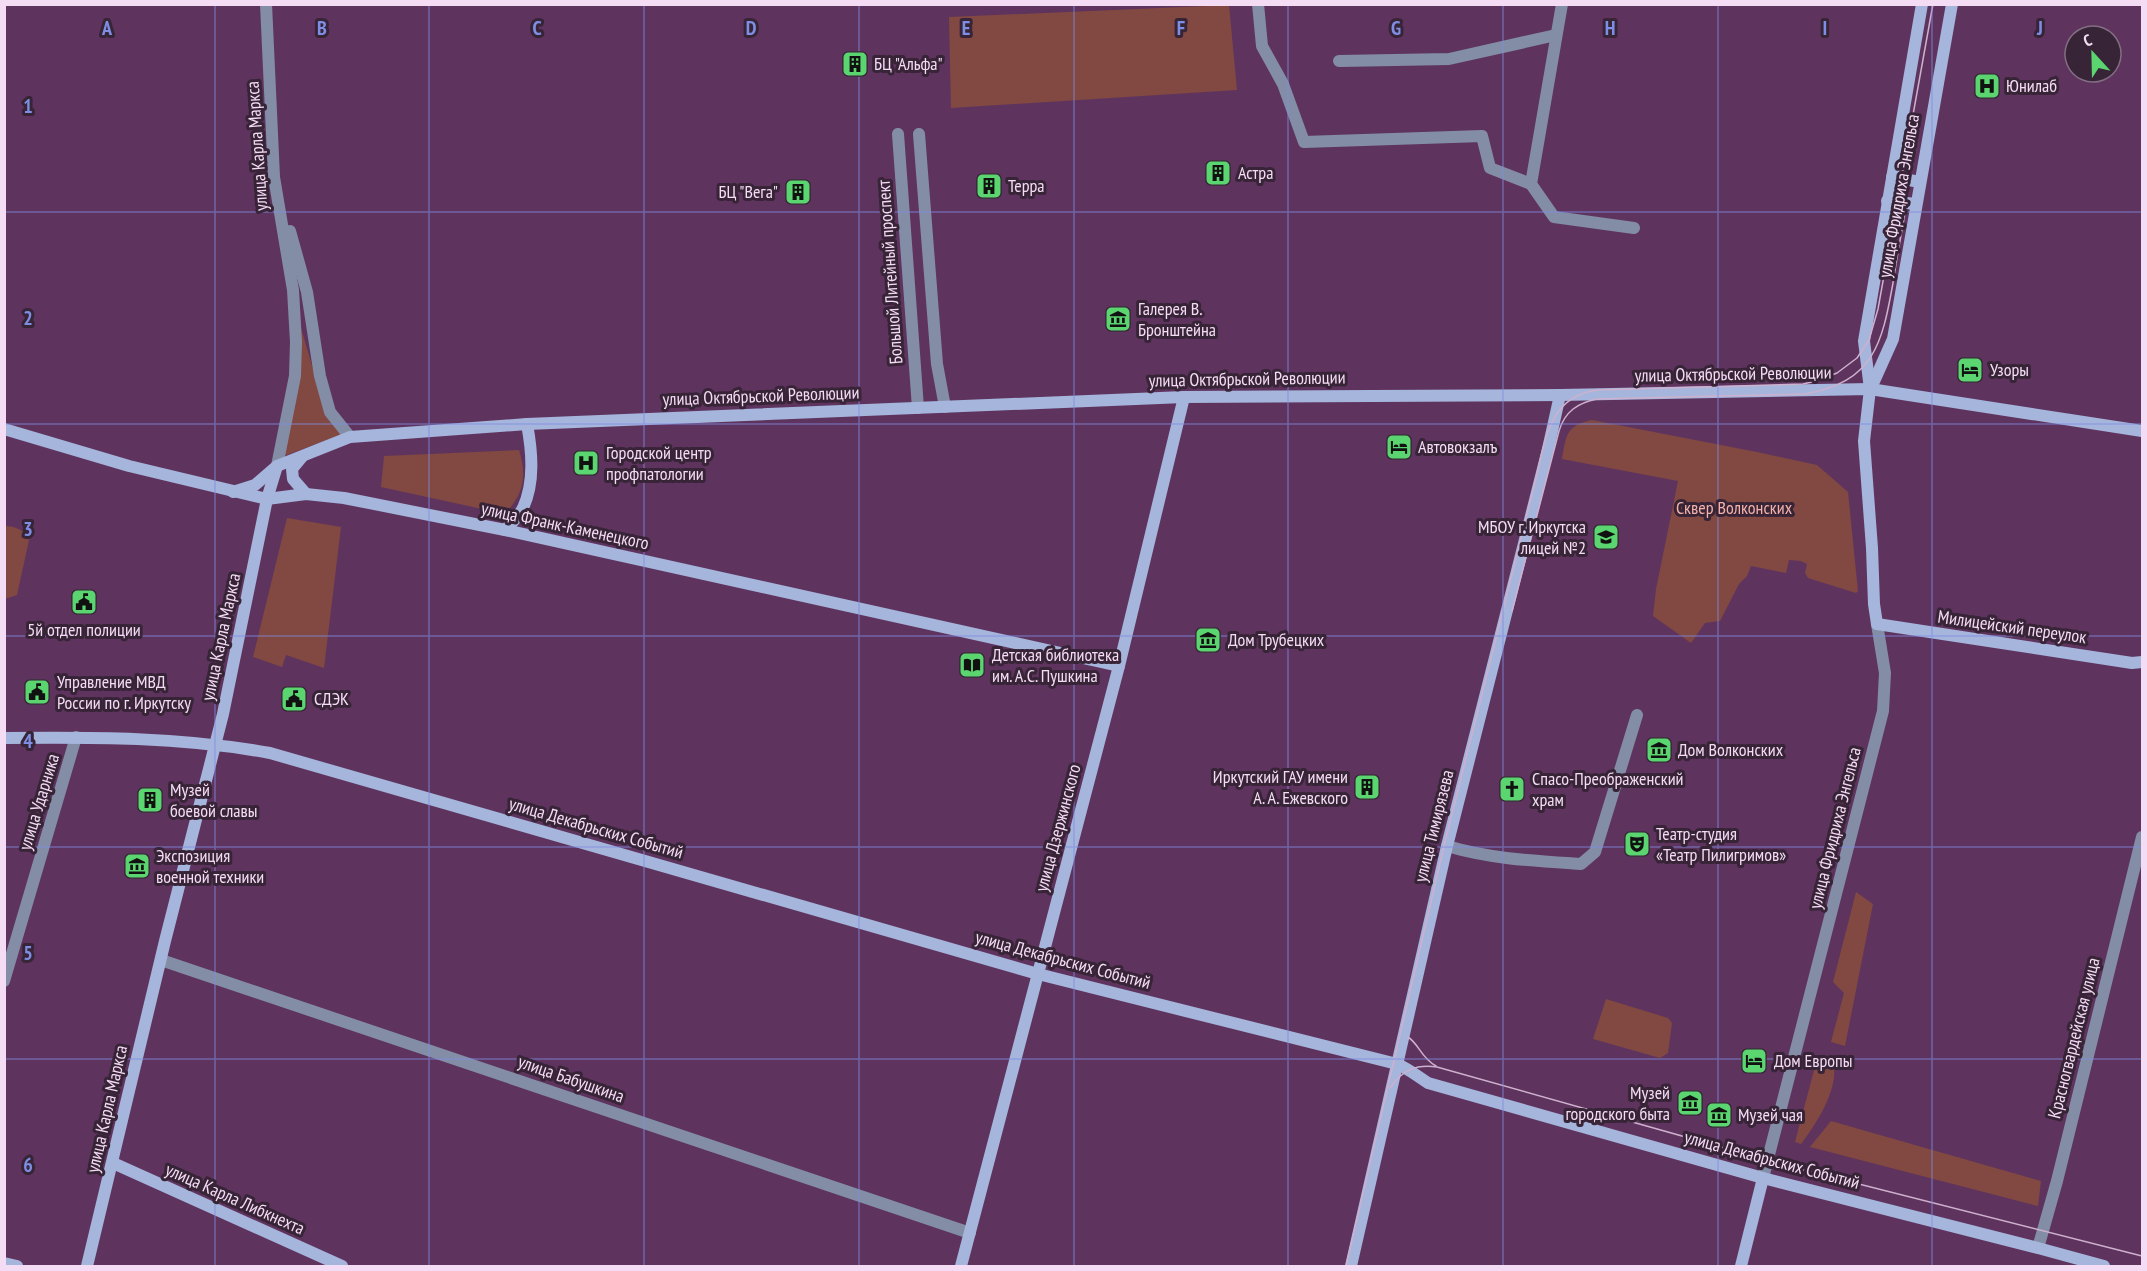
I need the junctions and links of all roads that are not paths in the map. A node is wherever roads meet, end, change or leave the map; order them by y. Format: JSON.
{"nodes":[{"id":1,"x":266,"y":4,"type":"edge"},
{"id":2,"x":273,"y":4,"type":"edge"},
{"id":3,"x":1258,"y":4,"type":"edge"},
{"id":4,"x":1562,"y":4,"type":"edge"},
{"id":5,"x":1922,"y":4,"type":"edge"},
{"id":6,"x":1952,"y":4,"type":"edge"},
{"id":7,"x":1556,"y":35,"type":"junction"},
{"id":8,"x":1339,"y":61,"type":"dead end"},
{"id":9,"x":898,"y":134,"type":"dead end"},
{"id":10,"x":919,"y":134,"type":"dead end"},
{"id":11,"x":1892,"y":177,"type":"junction"},
{"id":12,"x":1920,"y":182,"type":"junction"},
{"id":13,"x":1531,"y":184,"type":"junction"},
{"id":14,"x":1887,"y":201,"type":"junction"},
{"id":15,"x":1916,"y":204,"type":"junction"},
{"id":16,"x":1634,"y":228,"type":"dead end"},
{"id":17,"x":1870,"y":389,"type":"junction"},
{"id":18,"x":1560,"y":395,"type":"junction"},
{"id":19,"x":1184,"y":397,"type":"junction"},
{"id":20,"x":945,"y":407,"type":"junction"},
{"id":21,"x":918,"y":408,"type":"junction"},
{"id":22,"x":527,"y":424,"type":"junction"},
{"id":23,"x":4,"y":429,"type":"edge"},
{"id":24,"x":2142,"y":431,"type":"edge"},
{"id":25,"x":350,"y":437,"type":"junction"},
{"id":26,"x":303,"y":456,"type":"junction"},
{"id":27,"x":278,"y":466,"type":"junction"},
{"id":28,"x":233,"y":492,"type":"junction"},
{"id":29,"x":306,"y":494,"type":"junction"},
{"id":30,"x":267,"y":499,"type":"junction"},
{"id":31,"x":505,"y":530,"type":"junction"},
{"id":32,"x":1877,"y":624,"type":"junction"},
{"id":33,"x":2142,"y":662,"type":"edge"},
{"id":34,"x":1119,"y":666,"type":"junction"},
{"id":35,"x":1637,"y":715,"type":"dead end"},
{"id":36,"x":76,"y":737,"type":"junction"},
{"id":37,"x":4,"y":738,"type":"edge"},
{"id":38,"x":216,"y":744,"type":"junction"},
{"id":39,"x":2142,"y":837,"type":"edge"},
{"id":40,"x":1447,"y":846,"type":"junction"},
{"id":41,"x":161,"y":960,"type":"junction"},
{"id":42,"x":1038,"y":974,"type":"junction"},
{"id":43,"x":4,"y":981,"type":"edge"},
{"id":44,"x":1397,"y":1064,"type":"junction"},
{"id":45,"x":113,"y":1163,"type":"junction"},
{"id":46,"x":1764,"y":1178,"type":"junction"},
{"id":47,"x":970,"y":1233,"type":"junction"},
{"id":48,"x":2038,"y":1248,"type":"junction"},
{"id":49,"x":4,"y":1263,"type":"edge"},
{"id":50,"x":17,"y":1266,"type":"edge"},
{"id":51,"x":87,"y":1266,"type":"edge"},
{"id":52,"x":342,"y":1266,"type":"edge"},
{"id":53,"x":961,"y":1266,"type":"edge"},
{"id":54,"x":1351,"y":1266,"type":"edge"},
{"id":55,"x":1741,"y":1266,"type":"edge"},
{"id":56,"x":2104,"y":1266,"type":"edge"}],
"edges":[{"from":1,"to":27,"type":"street","name":"улица Карла Маркса"},
{"from":2,"to":25,"type":"street"},
{"from":3,"to":13,"type":"street"},
{"from":4,"to":7,"type":"street"},
{"from":5,"to":11,"type":"main road","name":"улица Фридриха Энгельса"},
{"from":6,"to":12,"type":"main road","name":"улица Фридриха Энгельса"},
{"from":7,"to":8,"type":"street"},
{"from":7,"to":13,"type":"street"},
{"from":9,"to":21,"type":"street","name":"Большой Литейный проспект"},
{"from":10,"to":20,"type":"street"},
{"from":11,"to":12,"type":"main road"},
{"from":11,"to":14,"type":"main road","name":"улица Фридриха Энгельса"},
{"from":12,"to":15,"type":"main road","name":"улица Фридриха Энгельса"},
{"from":13,"to":16,"type":"street"},
{"from":14,"to":15,"type":"main road"},
{"from":14,"to":17,"type":"main road","name":"улица Фридриха Энгельса"},
{"from":15,"to":17,"type":"main road","name":"улица Фридриха Энгельса"},
{"from":17,"to":18,"type":"main road","name":"улица Октябрьской Революции"},
{"from":17,"to":24,"type":"main road","name":"улица Октябрьской Революции"},
{"from":17,"to":32,"type":"main road","name":"улица Фридриха Энгельса"},
{"from":18,"to":19,"type":"main road","name":"улица Октябрьской Революции"},
{"from":18,"to":40,"type":"main road","name":"улица Тимирязева"},
{"from":19,"to":20,"type":"main road","name":"улица Октябрьской Революции"},
{"from":19,"to":34,"type":"main road","name":"улица Дзержинского"},
{"from":20,"to":21,"type":"main road","name":"улица Октябрьской Революции"},
{"from":21,"to":22,"type":"main road","name":"улица Октябрьской Революции"},
{"from":22,"to":25,"type":"main road","name":"улица Октябрьской Революции"},
{"from":22,"to":31,"type":"main road"},
{"from":23,"to":28,"type":"main road","name":"улица Франк-Каменецкого"},
{"from":25,"to":26,"type":"main road","name":"улица Октябрьской Революции"},
{"from":26,"to":27,"type":"main road","name":"улица Октябрьской Революции"},
{"from":26,"to":29,"type":"main road"},
{"from":27,"to":28,"type":"main road","name":"улица Октябрьской Революции"},
{"from":27,"to":30,"type":"main road","name":"улица Карла Маркса"},
{"from":28,"to":30,"type":"main road","name":"улица Франк-Каменецкого"},
{"from":29,"to":30,"type":"main road","name":"улица Франк-Каменецкого"},
{"from":29,"to":31,"type":"main road","name":"улица Франк-Каменецкого"},
{"from":30,"to":38,"type":"main road","name":"улица Карла Маркса"},
{"from":31,"to":34,"type":"main road","name":"улица Франк-Каменецкого"},
{"from":32,"to":33,"type":"main road","name":"Милицейский переулок"},
{"from":32,"to":46,"type":"street","name":"улица Фридриха Энгельса"},
{"from":34,"to":42,"type":"main road","name":"улица Дзержинского"},
{"from":35,"to":40,"type":"street"},
{"from":36,"to":37,"type":"main road","name":"улица Декабрьских Событий"},
{"from":36,"to":38,"type":"main road","name":"улица Декабрьских Событий"},
{"from":36,"to":43,"type":"street","name":"улица Ударника"},
{"from":38,"to":41,"type":"main road","name":"улица Карла Маркса"},
{"from":38,"to":42,"type":"main road","name":"улица Декабрьских Событий"},
{"from":39,"to":48,"type":"street","name":"Красногвардейская улица"},
{"from":40,"to":44,"type":"main road","name":"улица Тимирязева"},
{"from":41,"to":45,"type":"main road","name":"улица Карла Маркса"},
{"from":41,"to":47,"type":"street","name":"улица Бабушкина"},
{"from":42,"to":44,"type":"main road","name":"улица Декабрьских Событий"},
{"from":42,"to":47,"type":"main road","name":"улица Дзержинского"},
{"from":44,"to":46,"type":"main road","name":"улица Декабрьских Событий"},
{"from":44,"to":54,"type":"main road","name":"улица Тимирязева"},
{"from":45,"to":51,"type":"main road","name":"улица Карла Маркса"},
{"from":45,"to":52,"type":"main road","name":"улица Карла Либкнехта"},
{"from":46,"to":48,"type":"main road","name":"улица Декабрьских Событий"},
{"from":46,"to":55,"type":"main road","name":"улица Фридриха Энгельса"},
{"from":47,"to":53,"type":"main road","name":"улица Дзержинского"},
{"from":48,"to":56,"type":"main road","name":"улица Декабрьских Событий"},
{"from":49,"to":50,"type":"main road"}]}
